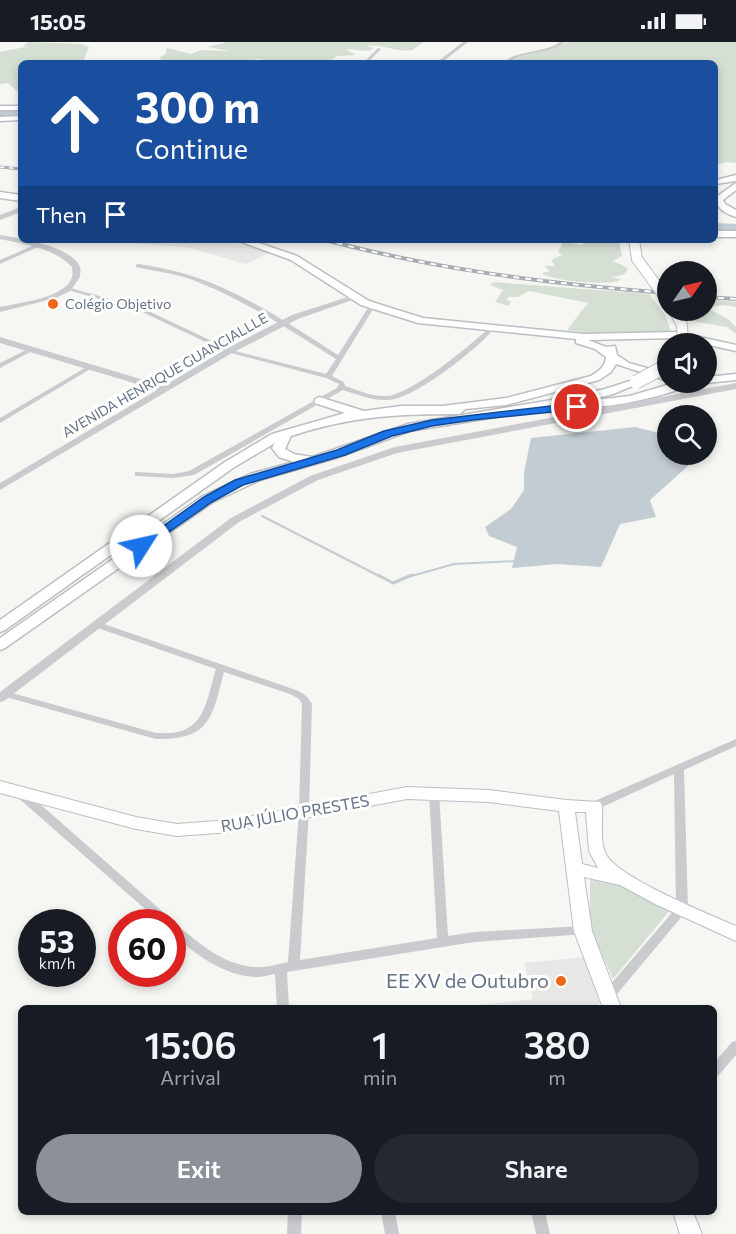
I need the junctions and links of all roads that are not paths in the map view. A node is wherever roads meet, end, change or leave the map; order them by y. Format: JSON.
{"nodes":[{"id":1,"x":466,"y":42,"type":"edge"},
{"id":2,"x":563,"y":42,"type":"edge"},
{"id":3,"x":379,"y":49,"type":"dead end"},
{"id":4,"x":368,"y":60,"type":"edge"},
{"id":5,"x":442,"y":60,"type":"edge"},
{"id":6,"x":509,"y":60,"type":"edge"},
{"id":7,"x":0,"y":108,"type":"edge"},
{"id":8,"x":18,"y":108,"type":"edge"},
{"id":9,"x":18,"y":118,"type":"edge"},
{"id":10,"x":0,"y":119,"type":"edge"},
{"id":11,"x":736,"y":172,"type":"edge"},
{"id":12,"x":718,"y":178,"type":"edge"},
{"id":13,"x":736,"y":178,"type":"edge"},
{"id":14,"x":718,"y":179,"type":"edge"},
{"id":15,"x":736,"y":186,"type":"edge"},
{"id":16,"x":718,"y":191,"type":"edge"},
{"id":17,"x":0,"y":196,"type":"edge"},
{"id":18,"x":18,"y":199,"type":"edge"},
{"id":19,"x":18,"y":210,"type":"edge"},
{"id":20,"x":736,"y":214,"type":"edge"},
{"id":21,"x":0,"y":218,"type":"edge"},
{"id":22,"x":718,"y":234,"type":"edge"},
{"id":23,"x":736,"y":234,"type":"edge"},
{"id":24,"x":0,"y":237,"type":"edge"},
{"id":25,"x":18,"y":241,"type":"edge"},
{"id":26,"x":29,"y":243,"type":"edge"},
{"id":27,"x":243,"y":243,"type":"edge"},
{"id":28,"x":250,"y":243,"type":"edge"},
{"id":29,"x":634,"y":243,"type":"edge"},
{"id":30,"x":39,"y":245,"type":"junction"},
{"id":31,"x":0,"y":262,"type":"edge"},
{"id":32,"x":138,"y":266,"type":"dead end"},
{"id":33,"x":657,"y":286,"type":"edge"},
{"id":34,"x":67,"y":289,"type":"junction"},
{"id":35,"x":352,"y":298,"type":"junction"},
{"id":36,"x":370,"y":309,"type":"junction"},
{"id":37,"x":0,"y":310,"type":"edge"},
{"id":38,"x":282,"y":323,"type":"junction"},
{"id":39,"x":491,"y":330,"type":"junction"},
{"id":40,"x":524,"y":332,"type":"junction"},
{"id":41,"x":628,"y":337,"type":"junction"},
{"id":42,"x":0,"y":340,"type":"edge"},
{"id":43,"x":735,"y":348,"type":"edge"},
{"id":44,"x":32,"y":349,"type":"junction"},
{"id":45,"x":229,"y":351,"type":"junction"},
{"id":46,"x":613,"y":357,"type":"junction"},
{"id":47,"x":339,"y":358,"type":"junction"},
{"id":48,"x":0,"y":366,"type":"edge"},
{"id":49,"x":90,"y":367,"type":"junction"},
{"id":50,"x":657,"y":371,"type":"edge"},
{"id":51,"x":657,"y":375,"type":"edge"},
{"id":52,"x":328,"y":376,"type":"junction"},
{"id":53,"x":736,"y":377,"type":"edge"},
{"id":54,"x":717,"y":379,"type":"edge"},
{"id":55,"x":736,"y":386,"type":"edge"},
{"id":56,"x":342,"y":387,"type":"junction"},
{"id":57,"x":622,"y":387,"type":"junction"},
{"id":58,"x":165,"y":389,"type":"junction"},
{"id":59,"x":657,"y":392,"type":"edge"},
{"id":60,"x":319,"y":401,"type":"junction"},
{"id":61,"x":416,"y":410,"type":"junction"},
{"id":62,"x":374,"y":412,"type":"junction"},
{"id":63,"x":473,"y":417,"type":"junction"},
{"id":64,"x":0,"y":422,"type":"edge"},
{"id":65,"x":287,"y":433,"type":"junction"},
{"id":66,"x":247,"y":441,"type":"junction"},
{"id":67,"x":244,"y":455,"type":"junction"},
{"id":68,"x":324,"y":458,"type":"junction"},
{"id":69,"x":138,"y":474,"type":"dead end"},
{"id":70,"x":0,"y":487,"type":"edge"},
{"id":71,"x":98,"y":625,"type":"junction"},
{"id":72,"x":0,"y":627,"type":"edge"},
{"id":73,"x":0,"y":645,"type":"edge"},
{"id":74,"x":220,"y":669,"type":"junction"},
{"id":75,"x":3,"y":696,"type":"edge"},
{"id":76,"x":736,"y":742,"type":"edge"},
{"id":77,"x":679,"y":768,"type":"junction"},
{"id":78,"x":0,"y":787,"type":"edge"},
{"id":79,"x":18,"y":791,"type":"junction"},
{"id":80,"x":434,"y":793,"type":"junction"},
{"id":81,"x":566,"y":806,"type":"junction"},
{"id":82,"x":594,"y":806,"type":"junction"},
{"id":83,"x":304,"y":811,"type":"junction"},
{"id":84,"x":574,"y":868,"type":"junction"},
{"id":85,"x":632,"y":883,"type":"junction"},
{"id":86,"x":152,"y":909,"type":"edge"},
{"id":87,"x":682,"y":909,"type":"junction"},
{"id":88,"x":583,"y":930,"type":"junction"},
{"id":89,"x":736,"y":934,"type":"edge"},
{"id":90,"x":186,"y":939,"type":"edge"},
{"id":91,"x":443,"y":942,"type":"junction"},
{"id":92,"x":294,"y":965,"type":"junction"},
{"id":93,"x":281,"y":968,"type":"junction"},
{"id":94,"x":610,"y":1002,"type":"edge"},
{"id":95,"x":284,"y":1005,"type":"edge"},
{"id":96,"x":736,"y":1046,"type":"edge"},
{"id":97,"x":717,"y":1068,"type":"edge"},
{"id":98,"x":295,"y":1215,"type":"edge"},
{"id":99,"x":389,"y":1215,"type":"edge"},
{"id":100,"x":539,"y":1215,"type":"edge"},
{"id":101,"x":684,"y":1215,"type":"edge"},
{"id":102,"x":294,"y":1234,"type":"edge"},
{"id":103,"x":392,"y":1234,"type":"edge"},
{"id":104,"x":543,"y":1234,"type":"edge"},
{"id":105,"x":691,"y":1234,"type":"edge"}],
"edges":[{"from":1,"to":5,"type":"street"},
{"from":2,"to":6,"type":"street"},
{"from":3,"to":4,"type":"street"},
{"from":7,"to":8,"type":"main road"},
{"from":9,"to":10,"type":"main road"},
{"from":11,"to":12,"type":"main road"},
{"from":13,"to":14,"type":"main road"},
{"from":15,"to":16,"type":"main road"},
{"from":15,"to":20,"type":"main road"},
{"from":17,"to":18,"type":"main road"},
{"from":19,"to":21,"type":"street"},
{"from":22,"to":23,"type":"main road"},
{"from":24,"to":25,"type":"street"},
{"from":26,"to":30,"type":"street"},
{"from":27,"to":35,"type":"main road"},
{"from":28,"to":35,"type":"main road"},
{"from":29,"to":33,"type":"main road","bridge":true},
{"from":30,"to":31,"type":"street"},
{"from":30,"to":34,"type":"street"},
{"from":32,"to":38,"type":"street"},
{"from":34,"to":37,"type":"street"},
{"from":34,"to":45,"type":"street"},
{"from":35,"to":36,"type":"main road"},
{"from":35,"to":38,"type":"street","name":"AVENIDA HENRIQUE GUANCIALLLE"},
{"from":35,"to":39,"type":"main road"},
{"from":36,"to":39,"type":"main road"},
{"from":36,"to":47,"type":"street"},
{"from":38,"to":45,"type":"street","name":"AVENIDA HENRIQUE GUANCIALLLE"},
{"from":38,"to":47,"type":"street"},
{"from":39,"to":40,"type":"main road"},
{"from":39,"to":56,"type":"street"},
{"from":40,"to":41,"type":"main road"},
{"from":40,"to":46,"type":"main road"},
{"from":41,"to":43,"type":"main road"},
{"from":41,"to":46,"type":"main road"},
{"from":42,"to":44,"type":"street"},
{"from":44,"to":48,"type":"street"},
{"from":44,"to":49,"type":"street"},
{"from":45,"to":52,"type":"street"},
{"from":45,"to":58,"type":"street","name":"AVENIDA HENRIQUE GUANCIALLLE"},
{"from":46,"to":51,"type":"main road"},
{"from":46,"to":61,"type":"main road"},
{"from":47,"to":52,"type":"street"},
{"from":49,"to":58,"type":"street"},
{"from":49,"to":64,"type":"street"},
{"from":50,"to":57,"type":"main road","bridge":true},
{"from":52,"to":56,"type":"street"},
{"from":53,"to":54,"type":"main road"},
{"from":55,"to":71,"type":"street"},
{"from":56,"to":60,"type":"street"},
{"from":57,"to":61,"type":"main road"},
{"from":57,"to":63,"type":"main road"},
{"from":58,"to":70,"type":"street","name":"AVENIDA HENRIQUE GUANCIALLLE"},
{"from":59,"to":63,"type":"main road"},
{"from":60,"to":62,"type":"main road"},
{"from":60,"to":66,"type":"street"},
{"from":61,"to":62,"type":"main road"},
{"from":62,"to":65,"type":"main road"},
{"from":63,"to":68,"type":"main road"},
{"from":65,"to":67,"type":"main road"},
{"from":65,"to":68,"type":"main road"},
{"from":66,"to":67,"type":"main road"},
{"from":66,"to":69,"type":"street"},
{"from":67,"to":72,"type":"main road"},
{"from":68,"to":73,"type":"main road"},
{"from":71,"to":74,"type":"street"},
{"from":71,"to":75,"type":"street"},
{"from":74,"to":75,"type":"street"},
{"from":74,"to":83,"type":"street"},
{"from":76,"to":77,"type":"street"},
{"from":77,"to":82,"type":"street"},
{"from":77,"to":87,"type":"street"},
{"from":78,"to":79,"type":"main road","name":"RUA JÚLIO PRESTES"},
{"from":79,"to":83,"type":"main road","name":"RUA JÚLIO PRESTES"},
{"from":79,"to":86,"type":"street"},
{"from":80,"to":81,"type":"main road","name":"RUA JÚLIO PRESTES"},
{"from":80,"to":83,"type":"main road","name":"RUA JÚLIO PRESTES"},
{"from":80,"to":91,"type":"street"},
{"from":81,"to":82,"type":"main road","name":"RUA JÚLIO PRESTES"},
{"from":81,"to":84,"type":"main road"},
{"from":82,"to":85,"type":"main road"},
{"from":83,"to":92,"type":"street"},
{"from":84,"to":85,"type":"main road"},
{"from":84,"to":88,"type":"main road"},
{"from":85,"to":87,"type":"main road"},
{"from":87,"to":89,"type":"main road"},
{"from":87,"to":94,"type":"street"},
{"from":88,"to":91,"type":"street"},
{"from":88,"to":94,"type":"main road"},
{"from":90,"to":93,"type":"street"},
{"from":91,"to":92,"type":"street"},
{"from":92,"to":93,"type":"street"},
{"from":93,"to":95,"type":"street"},
{"from":96,"to":97,"type":"street"},
{"from":98,"to":102,"type":"street"},
{"from":99,"to":103,"type":"street"},
{"from":100,"to":104,"type":"street"},
{"from":101,"to":105,"type":"main road"}]}
